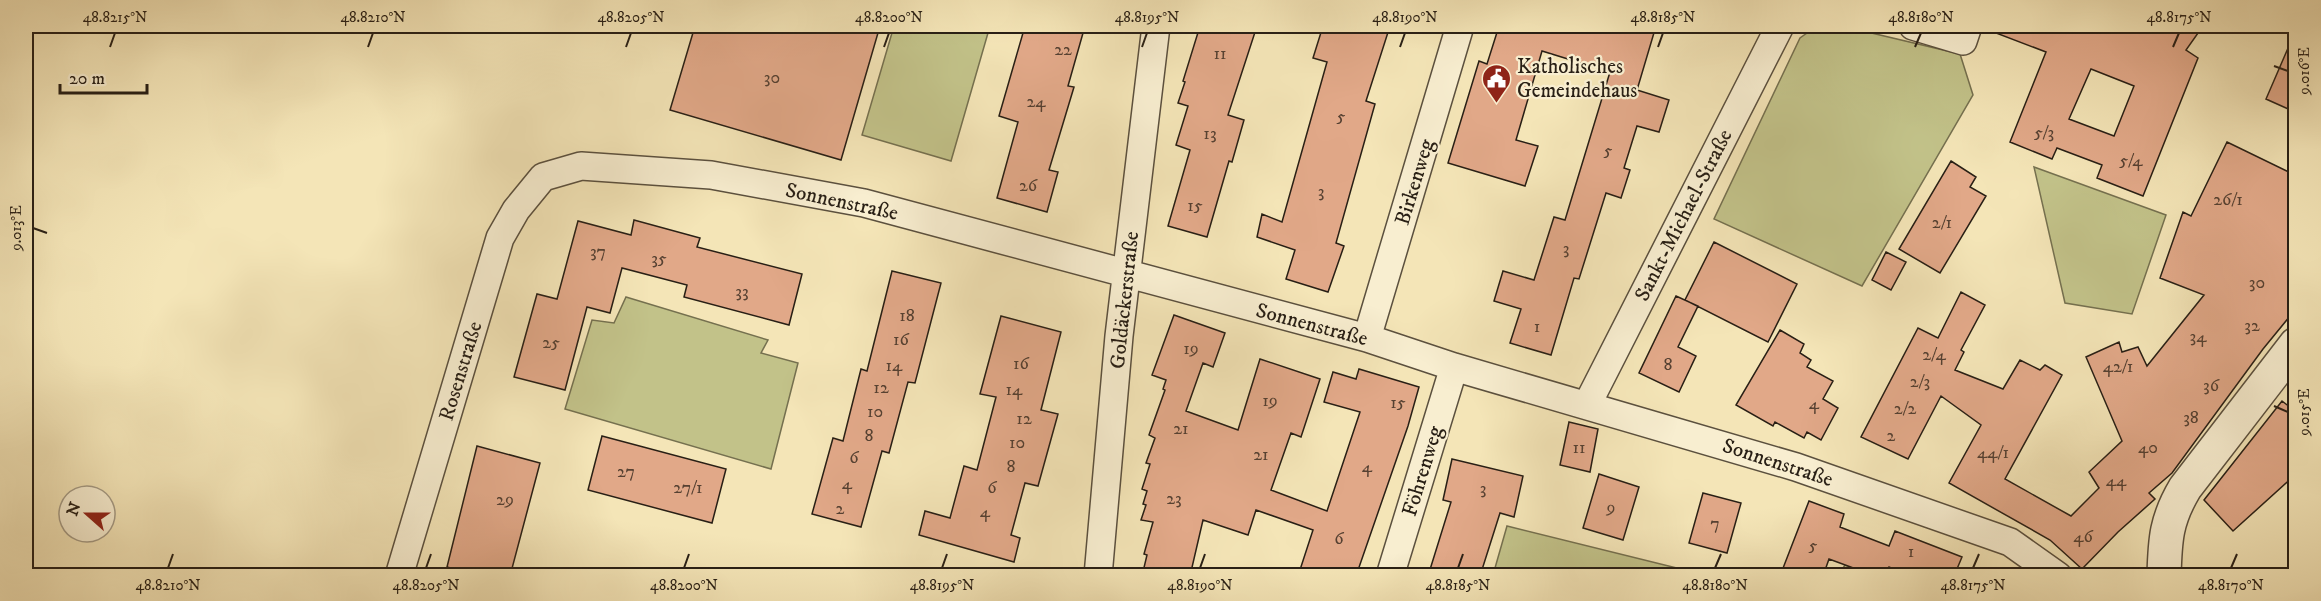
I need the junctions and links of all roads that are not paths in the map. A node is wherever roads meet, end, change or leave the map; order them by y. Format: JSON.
{"nodes":[{"id":1,"x":1156,"y":26,"type":"edge"},
{"id":2,"x":1460,"y":26,"type":"edge"},
{"id":3,"x":1780,"y":26,"type":"edge"},
{"id":4,"x":1913,"y":26,"type":"edge"},
{"id":5,"x":1968,"y":26,"type":"edge"},
{"id":6,"x":543,"y":177,"type":"joint"},
{"id":7,"x":1127,"y":273,"type":"junction"},
{"id":8,"x":1367,"y":338,"type":"junction"},
{"id":9,"x":2295,"y":344,"type":"edge"},
{"id":10,"x":1454,"y":367,"type":"junction"},
{"id":11,"x":1587,"y":405,"type":"junction"},
{"id":12,"x":399,"y":576,"type":"edge"},
{"id":13,"x":1098,"y":576,"type":"edge"},
{"id":14,"x":1390,"y":576,"type":"edge"},
{"id":15,"x":2058,"y":576,"type":"edge"},
{"id":16,"x":2164,"y":576,"type":"edge"}],
"edges":[{"from":1,"to":7,"type":"street","name":"Goldäckerstraße"},
{"from":2,"to":8,"type":"street","name":"Birkenweg"},
{"from":3,"to":11,"type":"street","name":"Sankt-Michael-Straße"},
{"from":4,"to":5,"type":"street"},
{"from":6,"to":7,"type":"street","name":"Sonnenstraße"},
{"from":6,"to":12,"type":"street","name":"Rosenstraße"},
{"from":7,"to":8,"type":"street","name":"Sonnenstraße"},
{"from":7,"to":13,"type":"street","name":"Goldäckerstraße"},
{"from":8,"to":10,"type":"street","name":"Sonnenstraße"},
{"from":9,"to":16,"type":"street"},
{"from":10,"to":11,"type":"street","name":"Sonnenstraße"},
{"from":10,"to":14,"type":"street","name":"Föhrenweg"},
{"from":11,"to":15,"type":"street","name":"Sonnenstraße"}]}
